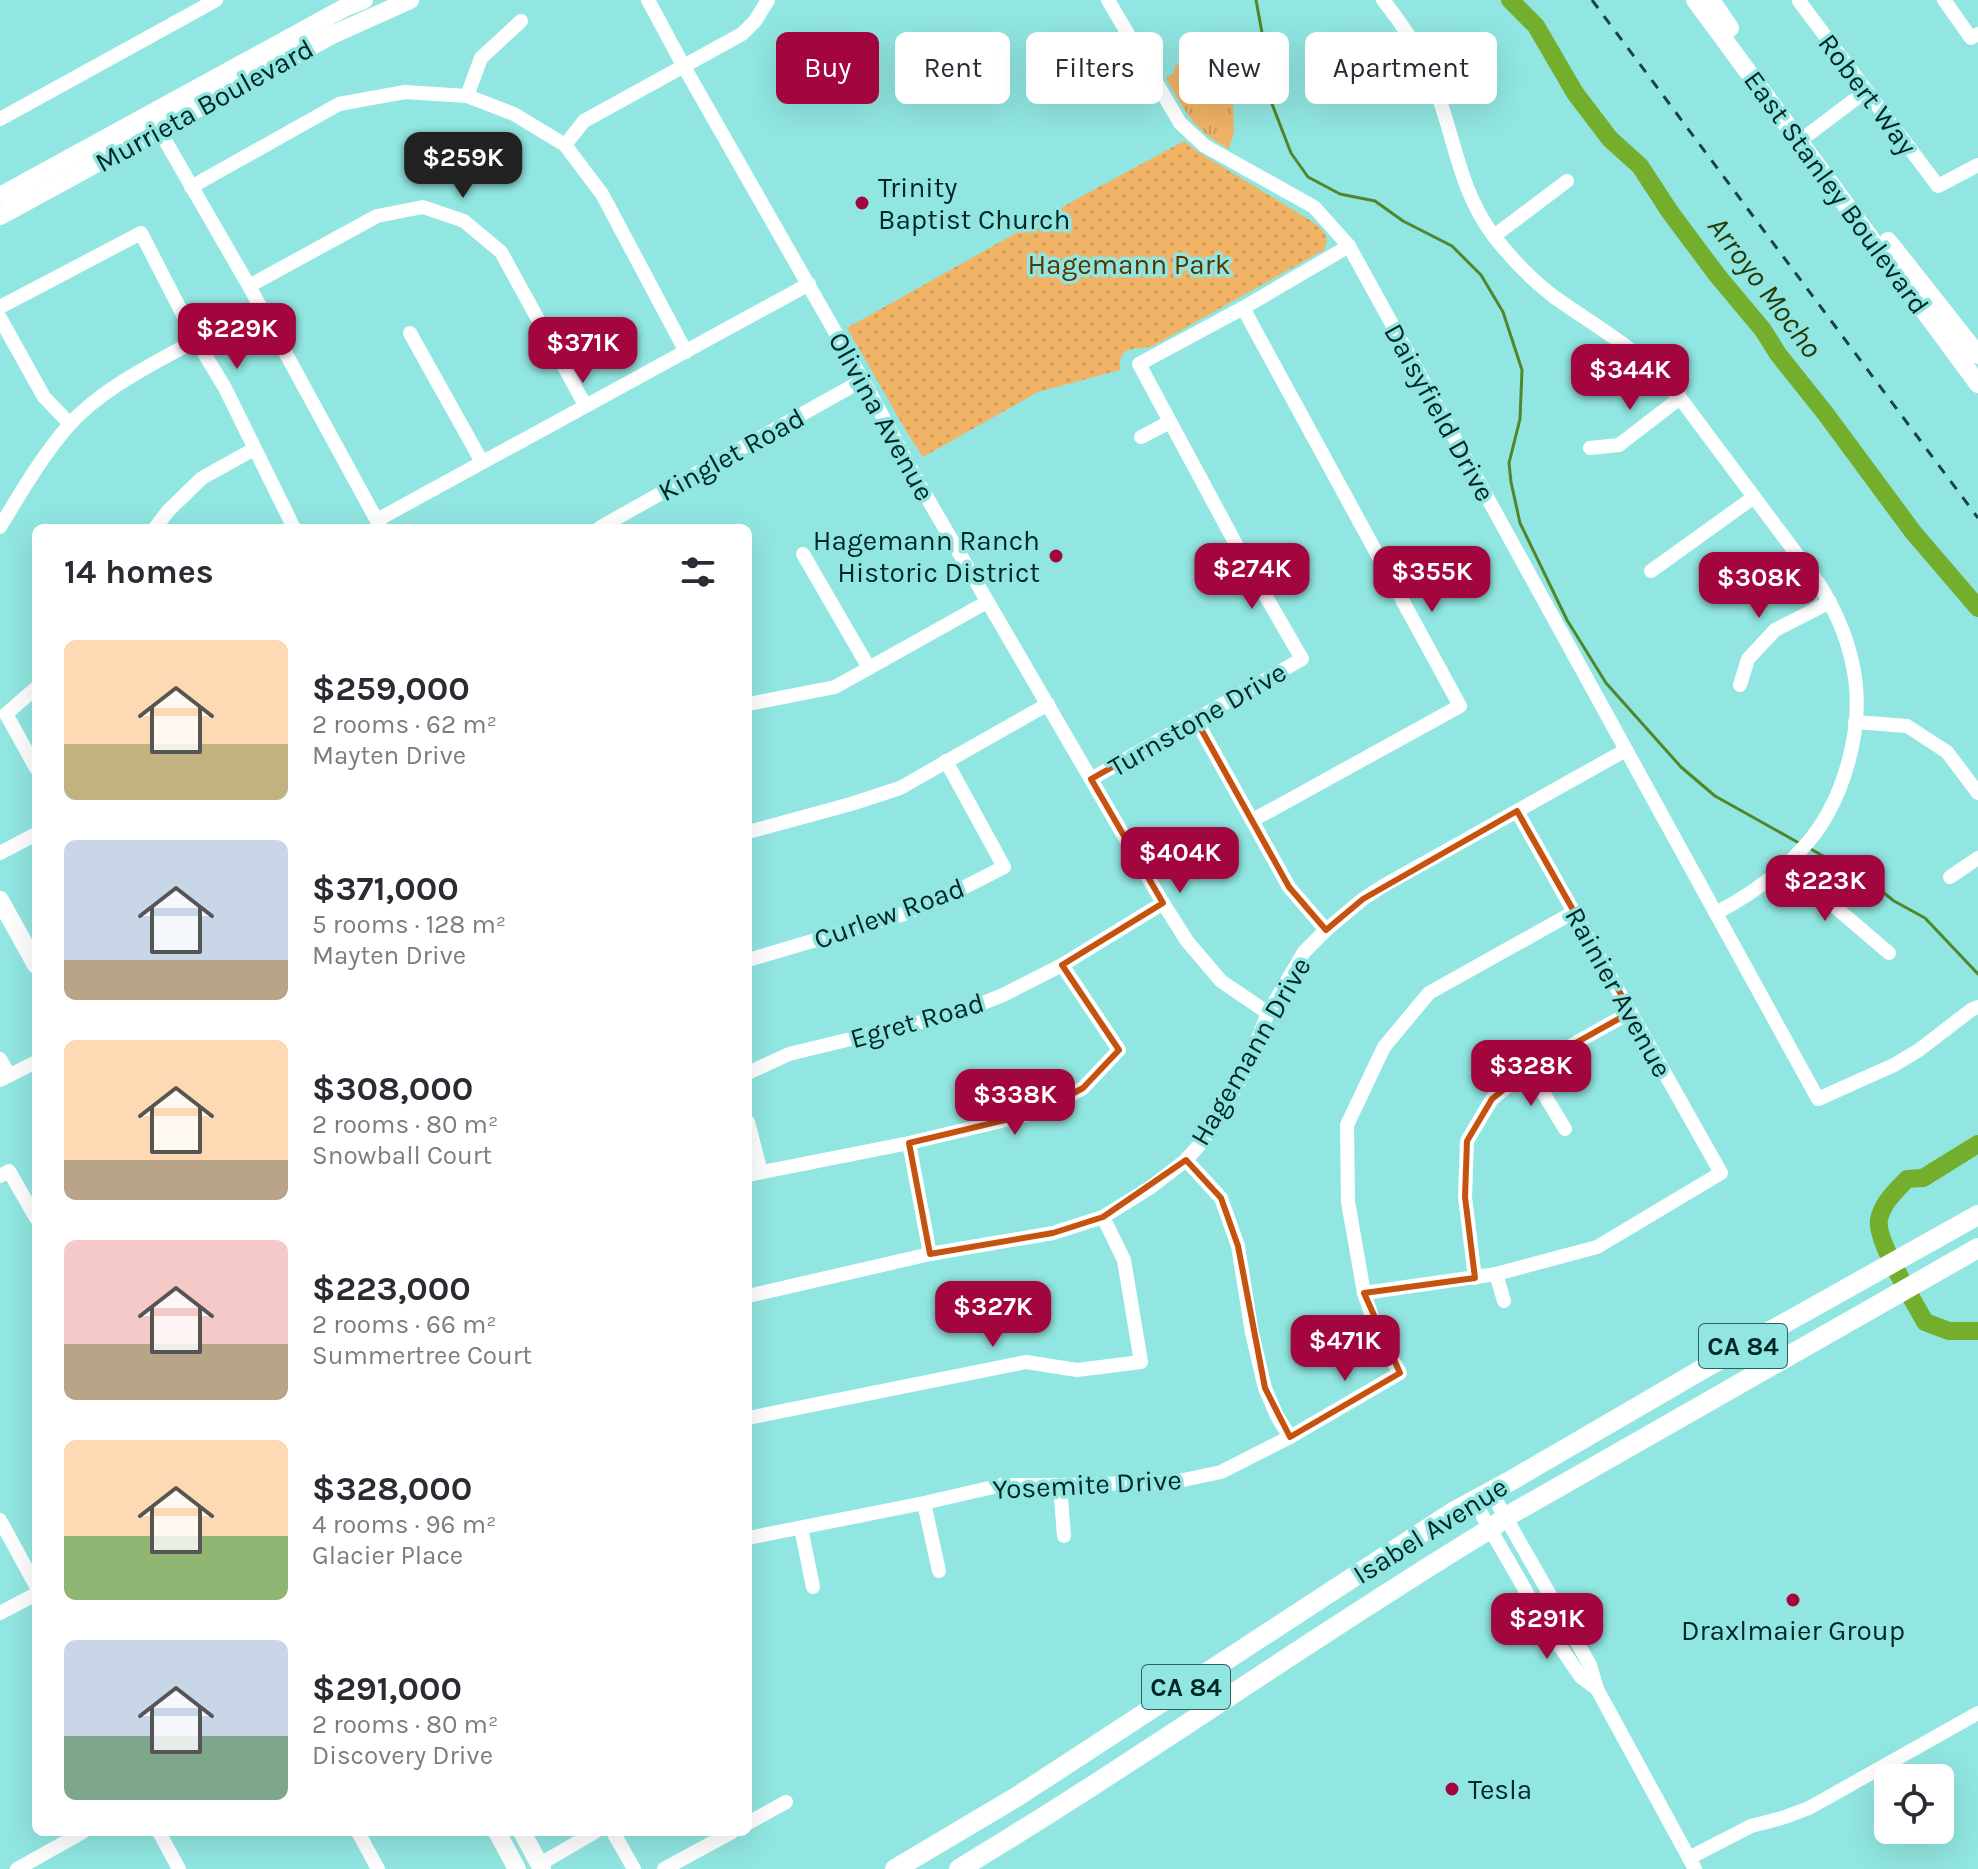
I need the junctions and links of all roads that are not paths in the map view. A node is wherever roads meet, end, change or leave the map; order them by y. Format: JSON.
{"nodes":[{"id":1,"x":216,"y":0,"type":"edge"},
{"id":2,"x":364,"y":0,"type":"edge"},
{"id":3,"x":410,"y":0,"type":"edge"},
{"id":4,"x":648,"y":0,"type":"edge"},
{"id":5,"x":768,"y":0,"type":"edge"},
{"id":6,"x":1108,"y":0,"type":"edge"},
{"id":7,"x":1383,"y":0,"type":"edge"},
{"id":8,"x":1695,"y":0,"type":"edge"},
{"id":9,"x":1711,"y":0,"type":"edge"},
{"id":10,"x":1800,"y":0,"type":"edge"},
{"id":11,"x":1944,"y":0,"type":"edge"},
{"id":12,"x":521,"y":21,"type":"dead end"},
{"id":13,"x":1978,"y":34,"type":"edge"},
{"id":14,"x":683,"y":65,"type":"junction"},
{"id":15,"x":1866,"y":91,"type":"junction"},
{"id":16,"x":467,"y":96,"type":"junction"},
{"id":17,"x":150,"y":113,"type":"junction"},
{"id":18,"x":0,"y":119,"type":"edge"},
{"id":19,"x":160,"y":130,"type":"junction"},
{"id":20,"x":1809,"y":134,"type":"junction"},
{"id":21,"x":565,"y":145,"type":"junction"},
{"id":22,"x":1978,"y":165,"type":"edge"},
{"id":23,"x":1567,"y":181,"type":"dead end"},
{"id":24,"x":191,"y":187,"type":"junction"},
{"id":25,"x":0,"y":196,"type":"edge"},
{"id":26,"x":0,"y":216,"type":"edge"},
{"id":27,"x":1494,"y":236,"type":"junction"},
{"id":28,"x":1349,"y":246,"type":"junction"},
{"id":29,"x":809,"y":284,"type":"junction"},
{"id":30,"x":249,"y":286,"type":"junction"},
{"id":31,"x":0,"y":307,"type":"edge"},
{"id":32,"x":1243,"y":308,"type":"junction"},
{"id":33,"x":0,"y":318,"type":"edge"},
{"id":34,"x":410,"y":333,"type":"dead end"},
{"id":35,"x":196,"y":340,"type":"junction"},
{"id":36,"x":686,"y":352,"type":"junction"},
{"id":37,"x":1978,"y":355,"type":"edge"},
{"id":38,"x":863,"y":380,"type":"junction"},
{"id":39,"x":1978,"y":384,"type":"edge"},
{"id":40,"x":1680,"y":398,"type":"junction"},
{"id":41,"x":585,"y":405,"type":"junction"},
{"id":42,"x":1170,"y":422,"type":"junction"},
{"id":43,"x":70,"y":424,"type":"junction"},
{"id":44,"x":1141,"y":437,"type":"dead end"},
{"id":45,"x":1590,"y":448,"type":"dead end"},
{"id":46,"x":254,"y":449,"type":"junction"},
{"id":47,"x":482,"y":462,"type":"junction"},
{"id":48,"x":1754,"y":497,"type":"junction"},
{"id":49,"x":158,"y":524,"type":"edge"},
{"id":50,"x":292,"y":524,"type":"edge"},
{"id":51,"x":379,"y":524,"type":"edge"},
{"id":52,"x":606,"y":524,"type":"edge"},
{"id":53,"x":0,"y":527,"type":"edge"},
{"id":54,"x":1238,"y":548,"type":"junction"},
{"id":55,"x":803,"y":554,"type":"dead end"},
{"id":56,"x":1210,"y":564,"type":"dead end"},
{"id":57,"x":1651,"y":571,"type":"dead end"},
{"id":58,"x":987,"y":602,"type":"junction"},
{"id":59,"x":1830,"y":602,"type":"junction"},
{"id":60,"x":869,"y":668,"type":"junction"},
{"id":61,"x":1740,"y":685,"type":"dead end"},
{"id":62,"x":32,"y":691,"type":"edge"},
{"id":63,"x":752,"y":703,"type":"edge"},
{"id":64,"x":1048,"y":704,"type":"junction"},
{"id":65,"x":1196,"y":720,"type":"junction"},
{"id":66,"x":1855,"y":722,"type":"junction"},
{"id":67,"x":1626,"y":750,"type":"junction"},
{"id":68,"x":32,"y":761,"type":"edge"},
{"id":69,"x":946,"y":761,"type":"junction"},
{"id":70,"x":1091,"y":779,"type":"junction"},
{"id":71,"x":1978,"y":793,"type":"edge"},
{"id":72,"x":1517,"y":811,"type":"junction"},
{"id":73,"x":1253,"y":820,"type":"junction"},
{"id":74,"x":752,"y":831,"type":"edge"},
{"id":75,"x":32,"y":836,"type":"edge"},
{"id":76,"x":0,"y":853,"type":"edge"},
{"id":77,"x":1978,"y":858,"type":"edge"},
{"id":78,"x":1786,"y":865,"type":"junction"},
{"id":79,"x":1950,"y":877,"type":"dead end"},
{"id":80,"x":0,"y":900,"type":"edge"},
{"id":81,"x":1163,"y":903,"type":"junction"},
{"id":82,"x":1574,"y":912,"type":"junction"},
{"id":83,"x":1716,"y":913,"type":"junction"},
{"id":84,"x":1326,"y":930,"type":"junction"},
{"id":85,"x":1889,"y":953,"type":"dead end"},
{"id":86,"x":32,"y":958,"type":"edge"},
{"id":87,"x":752,"y":959,"type":"edge"},
{"id":88,"x":1062,"y":965,"type":"junction"},
{"id":89,"x":1978,"y":1007,"type":"edge"},
{"id":90,"x":1631,"y":1012,"type":"junction"},
{"id":91,"x":1268,"y":1013,"type":"junction"},
{"id":92,"x":0,"y":1059,"type":"edge"},
{"id":93,"x":32,"y":1064,"type":"edge"},
{"id":94,"x":1529,"y":1069,"type":"junction"},
{"id":95,"x":752,"y":1071,"type":"edge"},
{"id":96,"x":4,"y":1078,"type":"edge"},
{"id":97,"x":1565,"y":1129,"type":"dead end"},
{"id":98,"x":909,"y":1143,"type":"junction"},
{"id":99,"x":1186,"y":1160,"type":"junction"},
{"id":100,"x":5,"y":1173,"type":"edge"},
{"id":101,"x":754,"y":1173,"type":"edge"},
{"id":102,"x":32,"y":1212,"type":"edge"},
{"id":103,"x":1978,"y":1215,"type":"edge"},
{"id":104,"x":1103,"y":1217,"type":"junction"},
{"id":105,"x":1978,"y":1248,"type":"edge"},
{"id":106,"x":930,"y":1254,"type":"junction"},
{"id":107,"x":1496,"y":1274,"type":"junction"},
{"id":108,"x":1475,"y":1278,"type":"junction"},
{"id":109,"x":1364,"y":1293,"type":"junction"},
{"id":110,"x":752,"y":1295,"type":"edge"},
{"id":111,"x":1504,"y":1301,"type":"dead end"},
{"id":112,"x":752,"y":1417,"type":"edge"},
{"id":113,"x":1290,"y":1437,"type":"junction"},
{"id":114,"x":1060,"y":1485,"type":"junction"},
{"id":115,"x":1482,"y":1496,"type":"junction"},
{"id":116,"x":924,"y":1503,"type":"junction"},
{"id":117,"x":0,"y":1520,"type":"edge"},
{"id":118,"x":1498,"y":1523,"type":"junction"},
{"id":119,"x":801,"y":1528,"type":"junction"},
{"id":120,"x":1064,"y":1536,"type":"dead end"},
{"id":121,"x":752,"y":1537,"type":"edge"},
{"id":122,"x":939,"y":1571,"type":"dead end"},
{"id":123,"x":32,"y":1579,"type":"edge"},
{"id":124,"x":813,"y":1587,"type":"dead end"},
{"id":125,"x":32,"y":1596,"type":"edge"},
{"id":126,"x":0,"y":1613,"type":"edge"},
{"id":127,"x":1978,"y":1713,"type":"edge"},
{"id":128,"x":786,"y":1802,"type":"dead end"},
{"id":129,"x":752,"y":1821,"type":"edge"},
{"id":130,"x":76,"y":1836,"type":"edge"},
{"id":131,"x":161,"y":1836,"type":"edge"},
{"id":132,"x":360,"y":1836,"type":"edge"},
{"id":133,"x":499,"y":1836,"type":"edge"},
{"id":134,"x":524,"y":1836,"type":"edge"},
{"id":135,"x":589,"y":1836,"type":"edge"},
{"id":136,"x":615,"y":1836,"type":"edge"},
{"id":137,"x":725,"y":1836,"type":"edge"},
{"id":138,"x":1692,"y":1864,"type":"edge"},
{"id":139,"x":541,"y":1867,"type":"edge"},
{"id":140,"x":17,"y":1869,"type":"edge"},
{"id":141,"x":179,"y":1869,"type":"edge"},
{"id":142,"x":378,"y":1869,"type":"edge"},
{"id":143,"x":517,"y":1869,"type":"edge"},
{"id":144,"x":634,"y":1869,"type":"edge"},
{"id":145,"x":664,"y":1869,"type":"edge"},
{"id":146,"x":895,"y":1869,"type":"edge"},
{"id":147,"x":959,"y":1869,"type":"edge"}],
"edges":[{"from":1,"to":18,"type":"street"},
{"from":2,"to":17,"type":"main road","name":"Murrieta Boulevard"},
{"from":3,"to":19,"type":"main road","name":"Murrieta Boulevard"},
{"from":4,"to":14,"type":"street","name":"Olivina Avenue"},
{"from":5,"to":14,"type":"street"},
{"from":6,"to":28,"type":"street","name":"Daisyfield Drive"},
{"from":7,"to":27,"type":"street"},
{"from":8,"to":39,"type":"main road","name":"East Stanley Boulevard"},
{"from":9,"to":20,"type":"main road","name":"East Stanley Boulevard"},
{"from":10,"to":15,"type":"street","name":"Robert Way"},
{"from":11,"to":13,"type":"street"},
{"from":12,"to":16,"type":"street"},
{"from":14,"to":21,"type":"street"},
{"from":14,"to":29,"type":"street","name":"Olivina Avenue"},
{"from":15,"to":20,"type":"street"},
{"from":15,"to":22,"type":"street","name":"Robert Way"},
{"from":16,"to":21,"type":"street"},
{"from":16,"to":24,"type":"street"},
{"from":17,"to":19,"type":"street"},
{"from":17,"to":25,"type":"main road","name":"Murrieta Boulevard"},
{"from":19,"to":24,"type":"street"},
{"from":19,"to":26,"type":"main road","name":"Murrieta Boulevard"},
{"from":20,"to":37,"type":"main road","name":"East Stanley Boulevard"},
{"from":21,"to":36,"type":"street"},
{"from":23,"to":27,"type":"street"},
{"from":24,"to":30,"type":"street"},
{"from":27,"to":40,"type":"street"},
{"from":28,"to":32,"type":"street","name":"Turnstone Drive"},
{"from":28,"to":67,"type":"street","name":"Daisyfield Drive"},
{"from":29,"to":36,"type":"street"},
{"from":29,"to":38,"type":"street","name":"Olivina Avenue"},
{"from":30,"to":41,"type":"street"},
{"from":30,"to":51,"type":"street"},
{"from":31,"to":35,"type":"street"},
{"from":32,"to":42,"type":"street","name":"Turnstone Drive"},
{"from":32,"to":73,"type":"street"},
{"from":33,"to":43,"type":"street"},
{"from":34,"to":47,"type":"street"},
{"from":35,"to":43,"type":"street"},
{"from":35,"to":46,"type":"street"},
{"from":36,"to":41,"type":"street"},
{"from":38,"to":52,"type":"street","name":"Kinglet Road"},
{"from":38,"to":58,"type":"street","name":"Olivina Avenue"},
{"from":40,"to":45,"type":"street"},
{"from":40,"to":48,"type":"street"},
{"from":41,"to":47,"type":"street"},
{"from":42,"to":44,"type":"street"},
{"from":42,"to":54,"type":"street","name":"Turnstone Drive"},
{"from":43,"to":53,"type":"street"},
{"from":46,"to":49,"type":"street"},
{"from":46,"to":50,"type":"street"},
{"from":47,"to":51,"type":"street"},
{"from":48,"to":57,"type":"street"},
{"from":48,"to":59,"type":"street"},
{"from":54,"to":56,"type":"street"},
{"from":54,"to":65,"type":"street","name":"Turnstone Drive"},
{"from":55,"to":60,"type":"street"},
{"from":58,"to":60,"type":"street"},
{"from":58,"to":64,"type":"street","name":"Olivina Avenue"},
{"from":59,"to":61,"type":"street"},
{"from":59,"to":66,"type":"street"},
{"from":60,"to":63,"type":"street"},
{"from":62,"to":68,"type":"street"},
{"from":64,"to":69,"type":"street"},
{"from":64,"to":70,"type":"street","name":"Olivina Avenue"},
{"from":65,"to":70,"type":"street","name":"Turnstone Drive"},
{"from":65,"to":73,"type":"street"},
{"from":66,"to":71,"type":"street"},
{"from":66,"to":78,"type":"street"},
{"from":67,"to":72,"type":"street","name":"Hagemann Drive"},
{"from":67,"to":83,"type":"street","name":"Daisyfield Drive"},
{"from":69,"to":74,"type":"street"},
{"from":69,"to":87,"type":"street","name":"Curlew Road"},
{"from":70,"to":81,"type":"street","name":"Olivina Avenue"},
{"from":72,"to":82,"type":"street","name":"Rainier Avenue"},
{"from":72,"to":84,"type":"street","name":"Hagemann Drive"},
{"from":73,"to":84,"type":"street"},
{"from":75,"to":76,"type":"street"},
{"from":77,"to":79,"type":"street"},
{"from":78,"to":83,"type":"street"},
{"from":78,"to":85,"type":"street"},
{"from":80,"to":86,"type":"main road"},
{"from":81,"to":88,"type":"street","name":"Egret Road"},
{"from":81,"to":91,"type":"street","name":"Olivina Avenue"},
{"from":82,"to":90,"type":"street","name":"Rainier Avenue"},
{"from":82,"to":109,"type":"street","name":"Yosemite Drive"},
{"from":83,"to":89,"type":"street","name":"Daisyfield Drive"},
{"from":84,"to":91,"type":"street","name":"Hagemann Drive"},
{"from":88,"to":95,"type":"street","name":"Egret Road"},
{"from":88,"to":98,"type":"street"},
{"from":90,"to":94,"type":"street"},
{"from":90,"to":107,"type":"street","name":"Rainier Avenue"},
{"from":91,"to":99,"type":"street","name":"Hagemann Drive"},
{"from":92,"to":96,"type":"street"},
{"from":93,"to":96,"type":"street"},
{"from":94,"to":97,"type":"street"},
{"from":94,"to":108,"type":"street"},
{"from":98,"to":101,"type":"street"},
{"from":98,"to":106,"type":"street"},
{"from":99,"to":104,"type":"street","name":"Hagemann Drive"},
{"from":99,"to":113,"type":"street"},
{"from":100,"to":102,"type":"street"},
{"from":103,"to":115,"type":"highway","name":"Isabel Avenue","number":"CA 84"},
{"from":104,"to":106,"type":"street","name":"Hagemann Drive"},
{"from":104,"to":112,"type":"street"},
{"from":105,"to":118,"type":"highway","name":"Isabel Avenue"},
{"from":106,"to":110,"type":"street","name":"Hagemann Drive"},
{"from":107,"to":108,"type":"street"},
{"from":107,"to":111,"type":"street"},
{"from":108,"to":109,"type":"street"},
{"from":109,"to":113,"type":"street","name":"Yosemite Drive"},
{"from":113,"to":114,"type":"street","name":"Yosemite Drive"},
{"from":114,"to":116,"type":"street","name":"Yosemite Drive"},
{"from":114,"to":120,"type":"street"},
{"from":115,"to":118,"type":"street"},
{"from":115,"to":146,"type":"highway","name":"Isabel Avenue","number":"CA 84"},
{"from":116,"to":119,"type":"street","name":"Yosemite Drive"},
{"from":116,"to":122,"type":"street"},
{"from":117,"to":123,"type":"street"},
{"from":118,"to":138,"type":"street"},
{"from":118,"to":147,"type":"highway","name":"Isabel Avenue","number":"CA 84"},
{"from":119,"to":121,"type":"street","name":"Yosemite Drive"},
{"from":119,"to":124,"type":"street"},
{"from":125,"to":126,"type":"street"},
{"from":127,"to":138,"type":"street"},
{"from":128,"to":129,"type":"street"},
{"from":130,"to":140,"type":"street"},
{"from":131,"to":141,"type":"street"},
{"from":132,"to":142,"type":"street"},
{"from":133,"to":143,"type":"main road"},
{"from":134,"to":139,"type":"main road"},
{"from":135,"to":139,"type":"street"},
{"from":136,"to":144,"type":"street"},
{"from":137,"to":145,"type":"street"}]}
